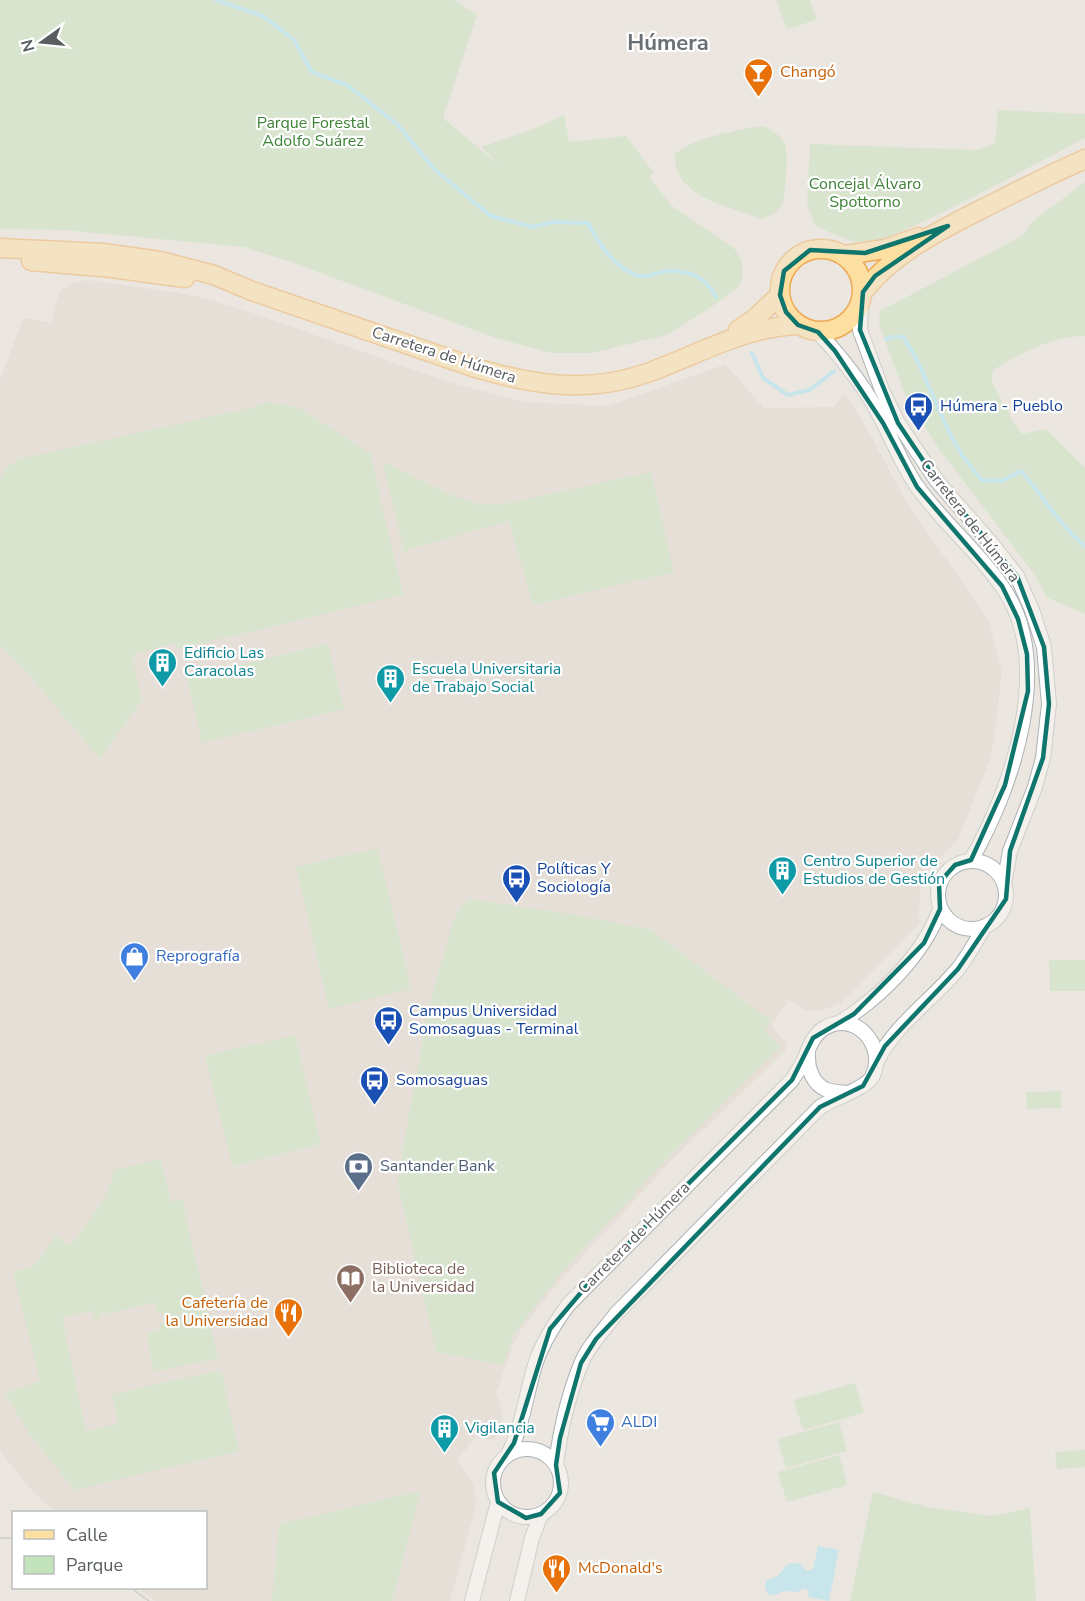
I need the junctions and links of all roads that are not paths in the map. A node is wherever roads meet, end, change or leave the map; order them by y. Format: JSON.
{"nodes":[{"id":1,"x":1085,"y":159,"type":"edge"},
{"id":2,"x":948,"y":226,"type":"junction"},
{"id":3,"x":0,"y":248,"type":"edge"},
{"id":4,"x":844,"y":255,"type":"junction"},
{"id":5,"x":0,"y":260,"type":"edge"},
{"id":6,"x":252,"y":291,"type":"junction"},
{"id":7,"x":780,"y":295,"type":"junction"},
{"id":8,"x":862,"y":298,"type":"junction"},
{"id":9,"x":798,"y":325,"type":"junction"},
{"id":10,"x":818,"y":332,"type":"junction"},
{"id":11,"x":708,"y":349,"type":"junction"},
{"id":12,"x":971,"y":860,"type":"junction"},
{"id":13,"x":1004,"y":884,"type":"junction"},
{"id":14,"x":940,"y":909,"type":"junction"},
{"id":15,"x":985,"y":926,"type":"junction"},
{"id":16,"x":839,"y":1023,"type":"junction"},
{"id":17,"x":808,"y":1051,"type":"junction"},
{"id":18,"x":877,"y":1061,"type":"junction"},
{"id":19,"x":847,"y":1093,"type":"junction"},
{"id":20,"x":508,"y":1455,"type":"junction"},
{"id":21,"x":556,"y":1465,"type":"junction"},
{"id":22,"x":498,"y":1502,"type":"junction"},
{"id":23,"x":541,"y":1515,"type":"junction"},
{"id":24,"x":472,"y":1601,"type":"edge"},
{"id":25,"x":517,"y":1601,"type":"edge"}],
"edges":[{"from":1,"to":2,"type":"main road"},
{"from":2,"to":4,"type":"main road"},
{"from":2,"to":8,"type":"main road"},
{"from":3,"to":6,"type":"main road","name":"Carretera de Húmera"},
{"from":4,"to":7,"type":"main road"},
{"from":4,"to":8,"type":"main road"},
{"from":5,"to":6,"type":"main road","name":"Carretera de Húmera"},
{"from":6,"to":11,"type":"main road","name":"Carretera de Húmera"},
{"from":7,"to":9,"type":"main road"},
{"from":7,"to":11,"type":"main road","name":"Carretera de Húmera"},
{"from":8,"to":10,"type":"main road"},
{"from":8,"to":13,"type":"street","name":"Carretera de Húmera"},
{"from":9,"to":10,"type":"main road"},
{"from":9,"to":11,"type":"main road","name":"Carretera de Húmera"},
{"from":10,"to":12,"type":"street","name":"Carretera de Húmera"},
{"from":12,"to":13,"type":"street"},
{"from":12,"to":14,"type":"street"},
{"from":13,"to":15,"type":"street"},
{"from":14,"to":15,"type":"street"},
{"from":14,"to":16,"type":"street"},
{"from":15,"to":18,"type":"street"},
{"from":16,"to":17,"type":"street"},
{"from":16,"to":18,"type":"street"},
{"from":17,"to":19,"type":"street"},
{"from":17,"to":20,"type":"street","name":"Carretera de Húmera"},
{"from":18,"to":19,"type":"street"},
{"from":19,"to":21,"type":"street"},
{"from":20,"to":21,"type":"street"},
{"from":20,"to":22,"type":"street"},
{"from":21,"to":23,"type":"street"},
{"from":22,"to":23,"type":"street"},
{"from":22,"to":24,"type":"street"},
{"from":23,"to":25,"type":"street"}]}
